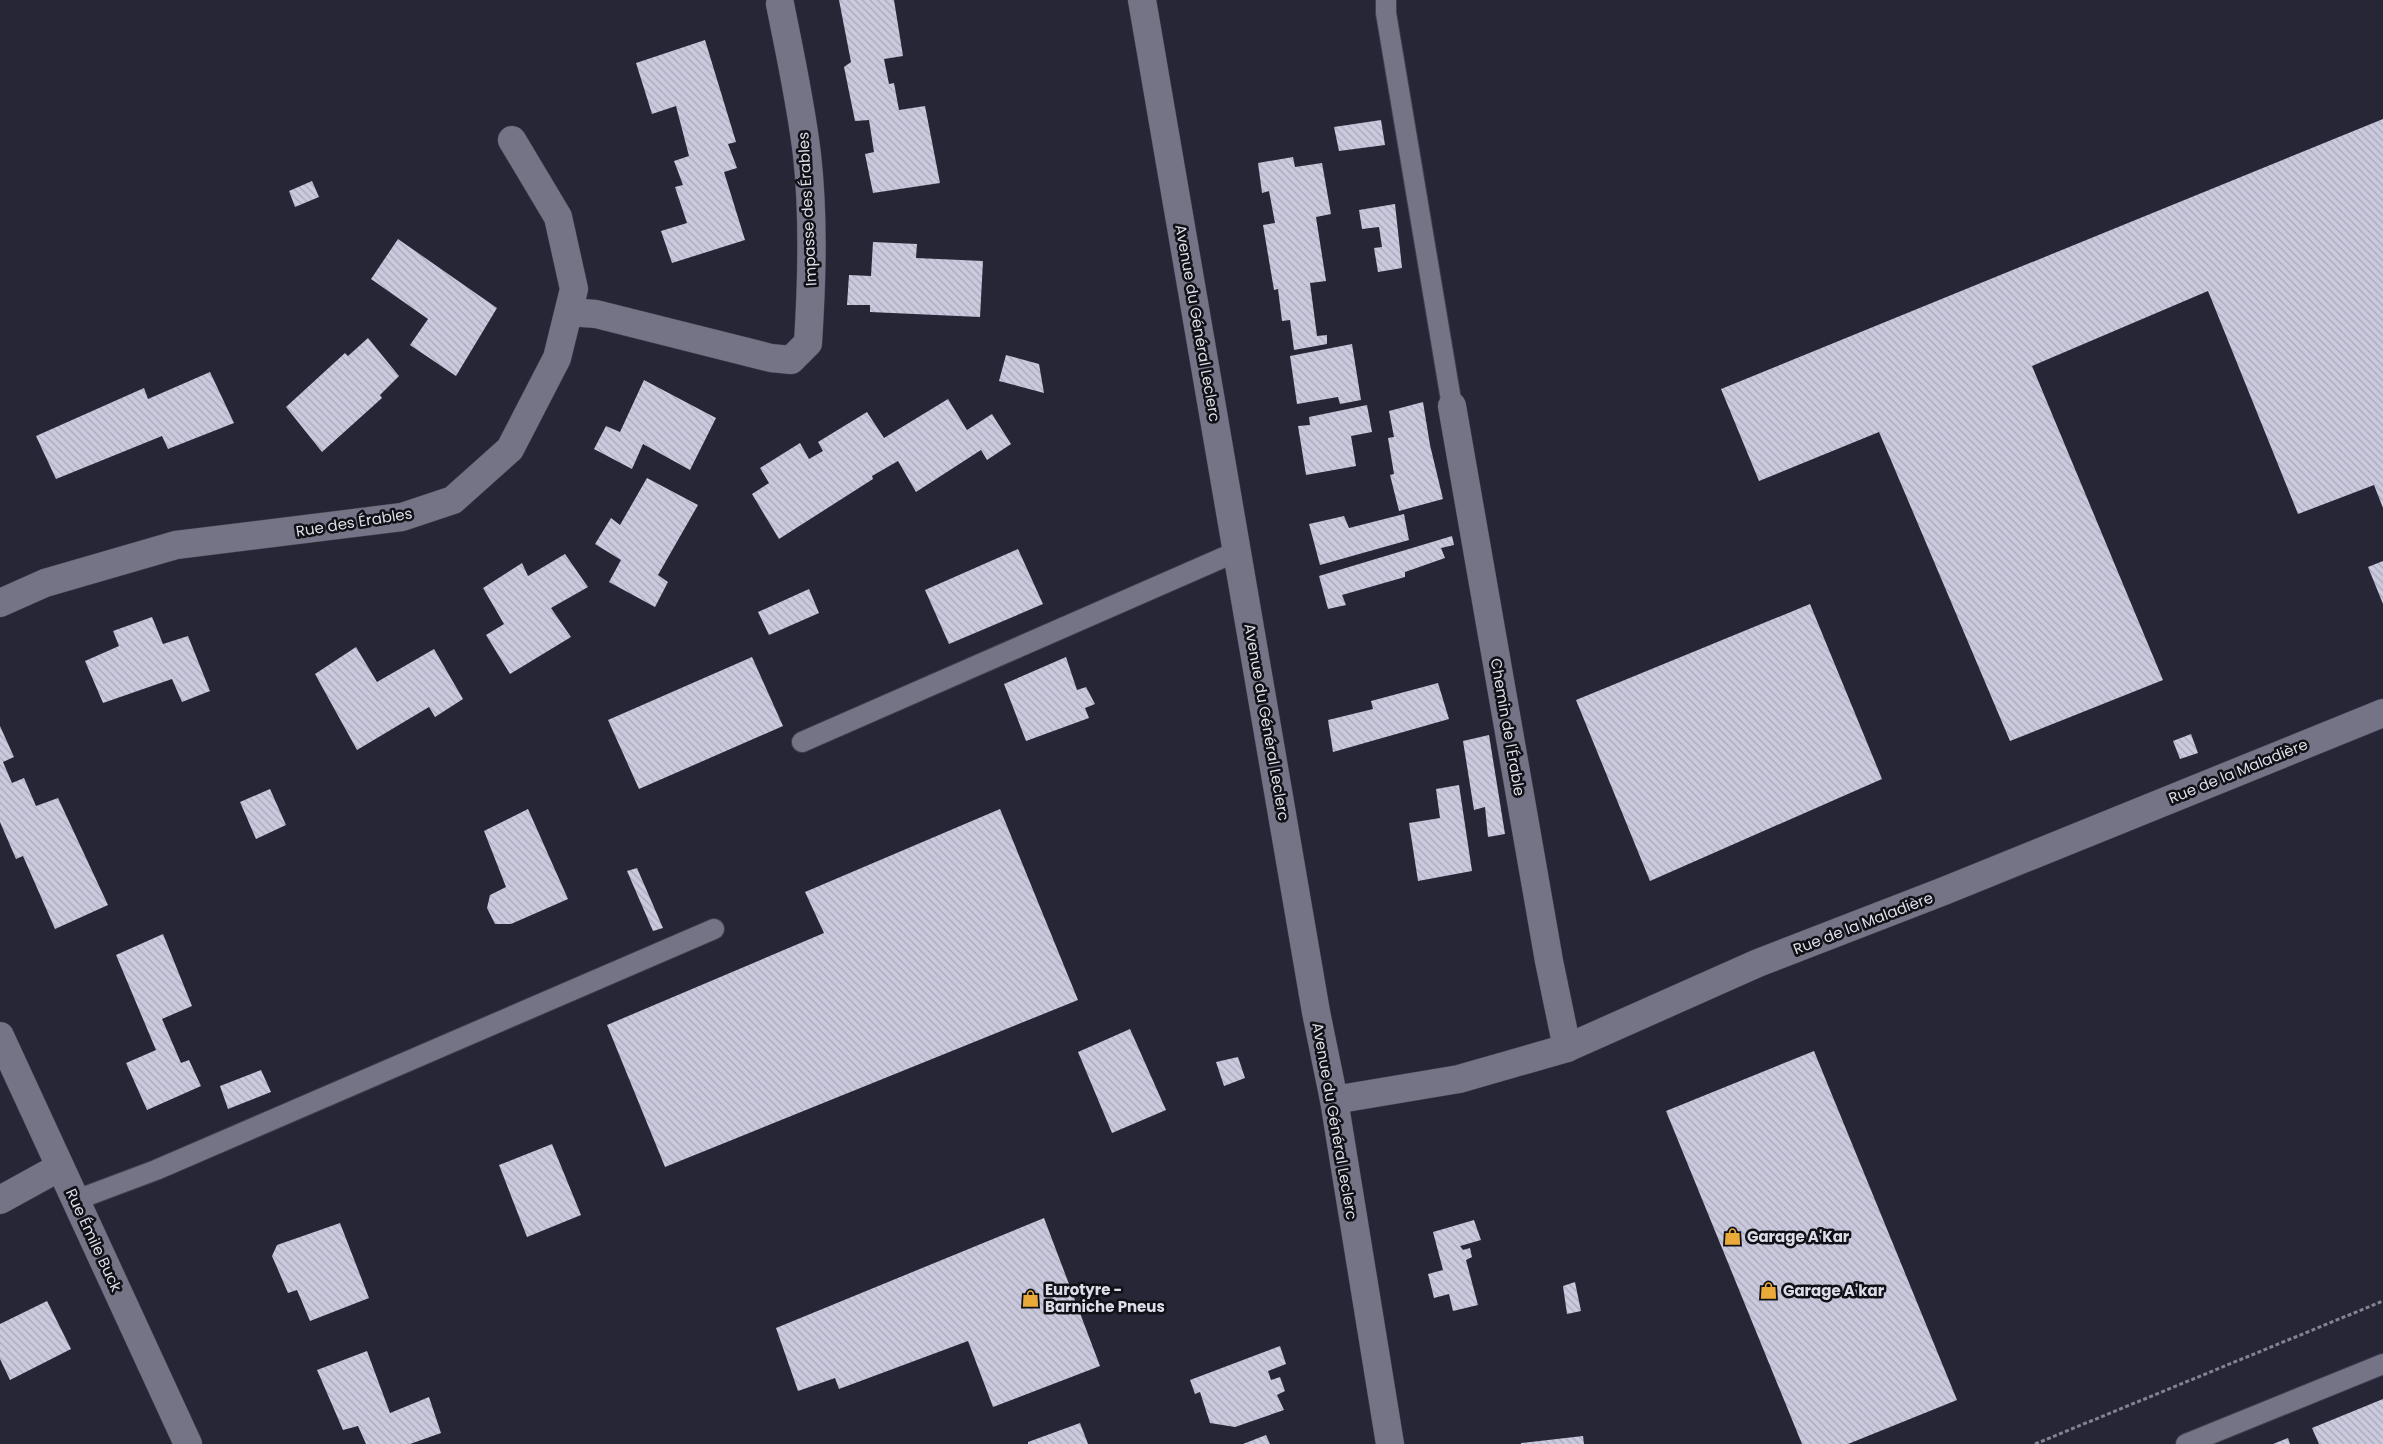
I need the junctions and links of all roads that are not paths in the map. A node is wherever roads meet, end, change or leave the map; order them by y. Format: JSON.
{"nodes":[{"id":1,"x":1142,"y":0,"type":"edge"},
{"id":2,"x":1386,"y":0,"type":"edge"},
{"id":3,"x":780,"y":4,"type":"dead end"},
{"id":4,"x":512,"y":140,"type":"dead end"},
{"id":5,"x":569,"y":312,"type":"junction"},
{"id":6,"x":1452,"y":406,"type":"joint"},
{"id":7,"x":1238,"y":551,"type":"junction"},
{"id":8,"x":0,"y":603,"type":"edge"},
{"id":9,"x":2383,"y":713,"type":"edge"},
{"id":10,"x":802,"y":742,"type":"dead end"},
{"id":11,"x":714,"y":929,"type":"dead end"},
{"id":12,"x":0,"y":1036,"type":"edge"},
{"id":13,"x":1567,"y":1048,"type":"junction"},
{"id":14,"x":1334,"y":1100,"type":"junction"},
{"id":15,"x":60,"y":1168,"type":"junction"},
{"id":16,"x":0,"y":1200,"type":"edge"},
{"id":17,"x":76,"y":1200,"type":"junction"},
{"id":18,"x":2383,"y":1364,"type":"edge"},
{"id":19,"x":188,"y":1444,"type":"edge"},
{"id":20,"x":1390,"y":1444,"type":"edge"},
{"id":21,"x":2186,"y":1444,"type":"edge"}],
"edges":[{"from":1,"to":7,"type":"street","name":"Avenue du Général Leclerc"},
{"from":2,"to":6,"type":"lane"},
{"from":3,"to":5,"type":"street","name":"Impasse des Érables"},
{"from":4,"to":5,"type":"street","name":"Rue des Érables"},
{"from":5,"to":8,"type":"street","name":"Rue des Érables"},
{"from":6,"to":13,"type":"street","name":"Chemin de l'Érable"},
{"from":7,"to":10,"type":"lane"},
{"from":7,"to":14,"type":"street","name":"Avenue du Général Leclerc"},
{"from":9,"to":13,"type":"street","name":"Rue de la Maladière"},
{"from":11,"to":17,"type":"lane"},
{"from":12,"to":15,"type":"street","name":"Rue Émile Buck"},
{"from":13,"to":14,"type":"street","name":"Rue de la Maladière"},
{"from":14,"to":20,"type":"street","name":"Avenue du Général Leclerc"},
{"from":15,"to":16,"type":"street"},
{"from":15,"to":17,"type":"street","name":"Rue Émile Buck"},
{"from":17,"to":19,"type":"street","name":"Rue Émile Buck"},
{"from":18,"to":21,"type":"lane"}]}
